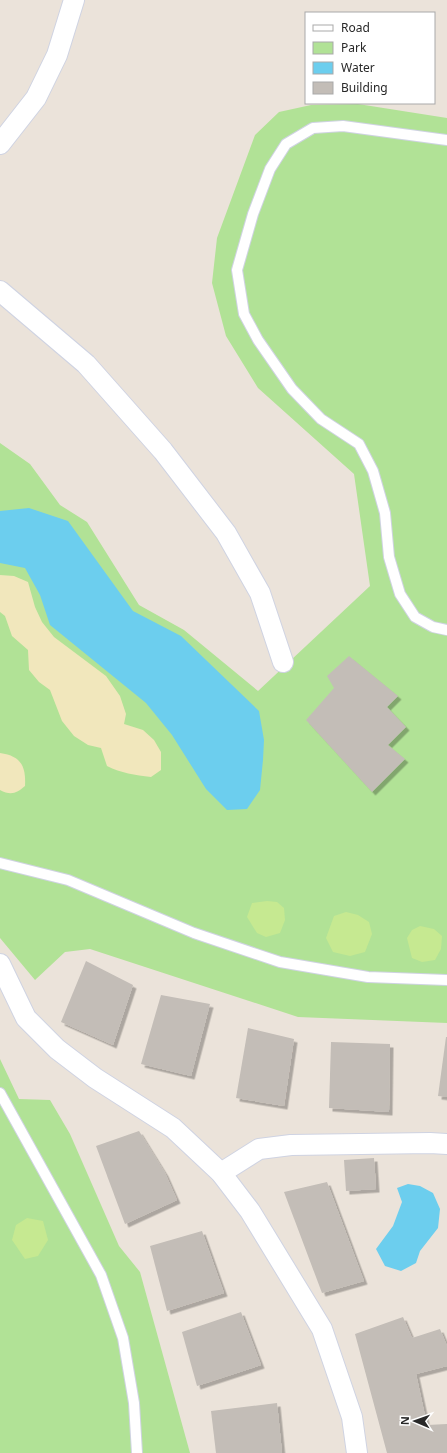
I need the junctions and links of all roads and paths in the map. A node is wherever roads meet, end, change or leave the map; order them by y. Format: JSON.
{"nodes":[{"id":1,"x":74,"y":0,"type":"edge"},
{"id":2,"x":447,"y":140,"type":"edge"},
{"id":3,"x":0,"y":144,"type":"edge"},
{"id":4,"x":0,"y":291,"type":"edge"},
{"id":5,"x":447,"y":630,"type":"edge"},
{"id":6,"x":283,"y":662,"type":"dead end"},
{"id":7,"x":0,"y":863,"type":"edge"},
{"id":8,"x":0,"y":964,"type":"edge"},
{"id":9,"x":447,"y":980,"type":"edge"},
{"id":10,"x":0,"y":1092,"type":"edge"},
{"id":11,"x":447,"y":1144,"type":"edge"},
{"id":12,"x":221,"y":1173,"type":"junction"},
{"id":13,"x":137,"y":1453,"type":"edge"},
{"id":14,"x":357,"y":1453,"type":"edge"}],
"edges":[{"from":1,"to":3,"type":"street"},
{"from":2,"to":5,"type":"lane"},
{"from":4,"to":6,"type":"street"},
{"from":7,"to":9,"type":"lane"},
{"from":8,"to":12,"type":"street"},
{"from":10,"to":13,"type":"lane"},
{"from":11,"to":12,"type":"street"},
{"from":12,"to":14,"type":"street"}]}
